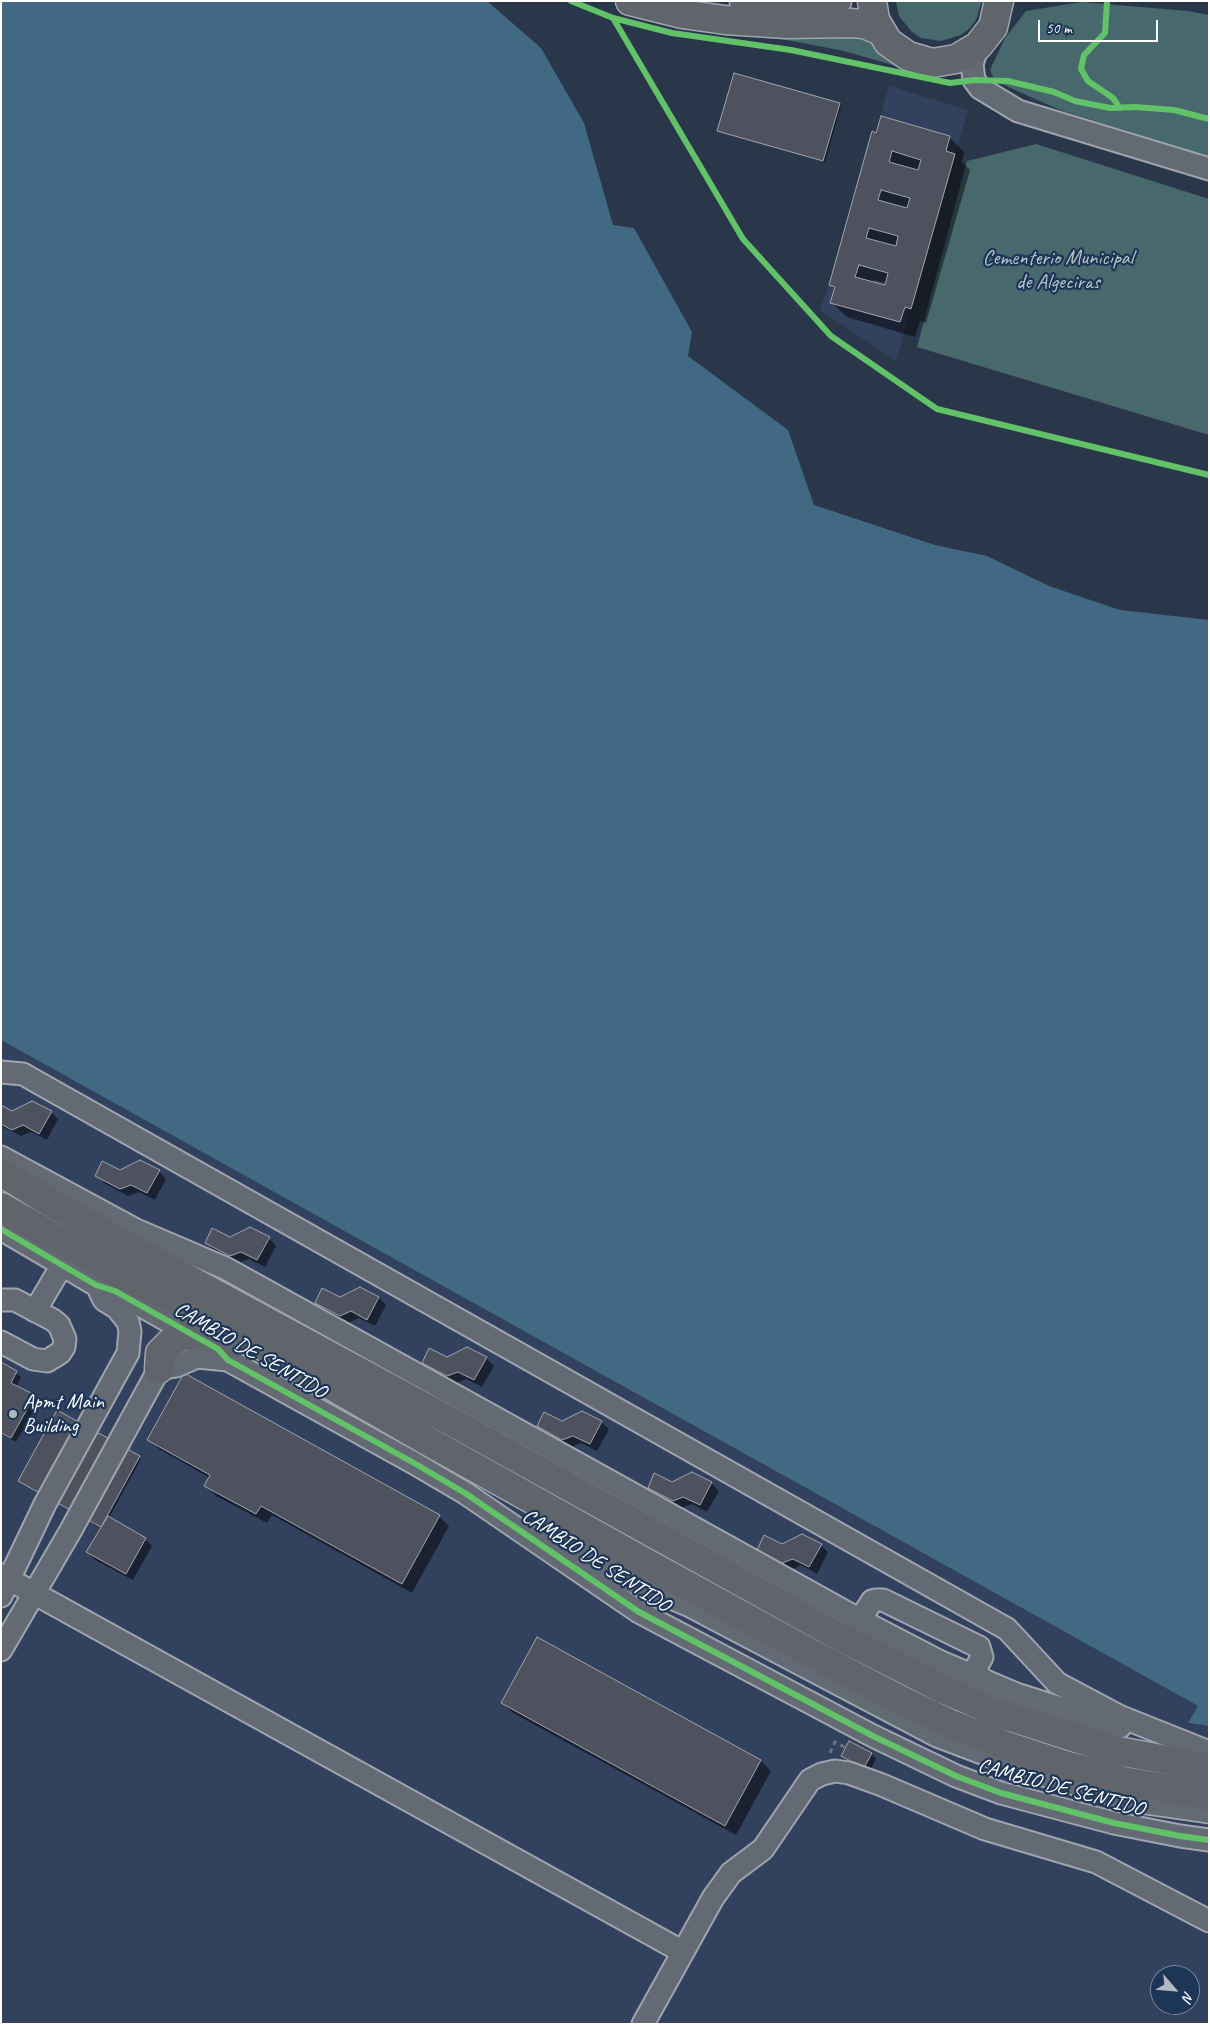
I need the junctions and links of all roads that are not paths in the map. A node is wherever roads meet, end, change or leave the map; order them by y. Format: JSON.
{"nodes":[{"id":1,"x":630,"y":1,"type":"edge"},
{"id":2,"x":744,"y":1,"type":"edge"},
{"id":3,"x":837,"y":1,"type":"edge"},
{"id":4,"x":872,"y":1,"type":"edge"},
{"id":5,"x":1002,"y":6,"type":"edge"},
{"id":6,"x":881,"y":31,"type":"junction"},
{"id":7,"x":978,"y":46,"type":"junction"},
{"id":8,"x":1209,"y":169,"type":"edge"},
{"id":9,"x":1,"y":1072,"type":"edge"},
{"id":10,"x":1,"y":1156,"type":"edge"},
{"id":11,"x":1,"y":1172,"type":"edge"},
{"id":12,"x":2,"y":1225,"type":"edge"},
{"id":13,"x":62,"y":1265,"type":"junction"},
{"id":14,"x":96,"y":1285,"type":"junction"},
{"id":15,"x":1,"y":1300,"type":"edge"},
{"id":16,"x":35,"y":1311,"type":"junction"},
{"id":17,"x":192,"y":1334,"type":"junction"},
{"id":18,"x":1,"y":1342,"type":"edge"},
{"id":19,"x":228,"y":1360,"type":"junction"},
{"id":20,"x":159,"y":1370,"type":"junction"},
{"id":21,"x":366,"y":1404,"type":"junction"},
{"id":22,"x":465,"y":1493,"type":"junction"},
{"id":23,"x":4,"y":1584,"type":"edge"},
{"id":24,"x":33,"y":1593,"type":"junction"},
{"id":25,"x":860,"y":1620,"type":"junction"},
{"id":26,"x":1,"y":1650,"type":"edge"},
{"id":27,"x":984,"y":1681,"type":"junction"},
{"id":28,"x":1184,"y":1742,"type":"junction"},
{"id":29,"x":1209,"y":1746,"type":"edge"},
{"id":30,"x":1209,"y":1752,"type":"edge"},
{"id":31,"x":1209,"y":1768,"type":"edge"},
{"id":32,"x":1209,"y":1796,"type":"edge"},
{"id":33,"x":1209,"y":1812,"type":"edge"},
{"id":34,"x":1209,"y":1842,"type":"edge"},
{"id":35,"x":1209,"y":1922,"type":"edge"},
{"id":36,"x":682,"y":1952,"type":"junction"},
{"id":37,"x":643,"y":2024,"type":"edge"}],
"edges":[{"from":1,"to":6,"type":"main road"},
{"from":2,"to":3,"type":"main road"},
{"from":4,"to":6,"type":"main road"},
{"from":5,"to":7,"type":"main road"},
{"from":6,"to":7,"type":"main road"},
{"from":7,"to":8,"type":"street"},
{"from":9,"to":28,"type":"street"},
{"from":10,"to":25,"type":"street"},
{"from":11,"to":31,"type":"main road"},
{"from":12,"to":13,"type":"street","name":"CAMBIO DE SENTIDO"},
{"from":12,"to":21,"type":"main road"},
{"from":13,"to":14,"type":"street","name":"CAMBIO DE SENTIDO"},
{"from":13,"to":16,"type":"street"},
{"from":14,"to":17,"type":"street","name":"CAMBIO DE SENTIDO"},
{"from":14,"to":23,"type":"street"},
{"from":15,"to":16,"type":"street"},
{"from":16,"to":18,"type":"street"},
{"from":17,"to":19,"type":"street","name":"CAMBIO DE SENTIDO"},
{"from":17,"to":20,"type":"main road"},
{"from":17,"to":21,"type":"main road"},
{"from":19,"to":20,"type":"street"},
{"from":19,"to":22,"type":"street","name":"CAMBIO DE SENTIDO"},
{"from":20,"to":24,"type":"street"},
{"from":21,"to":32,"type":"main road"},
{"from":22,"to":33,"type":"street"},
{"from":22,"to":34,"type":"street","name":"CAMBIO DE SENTIDO"},
{"from":23,"to":24,"type":"street"},
{"from":24,"to":26,"type":"street"},
{"from":24,"to":36,"type":"street"},
{"from":25,"to":27,"type":"street"},
{"from":25,"to":27,"type":"street"},
{"from":27,"to":28,"type":"street"},
{"from":28,"to":29,"type":"street"},
{"from":28,"to":30,"type":"street"},
{"from":35,"to":36,"type":"street"},
{"from":36,"to":37,"type":"street"}]}
